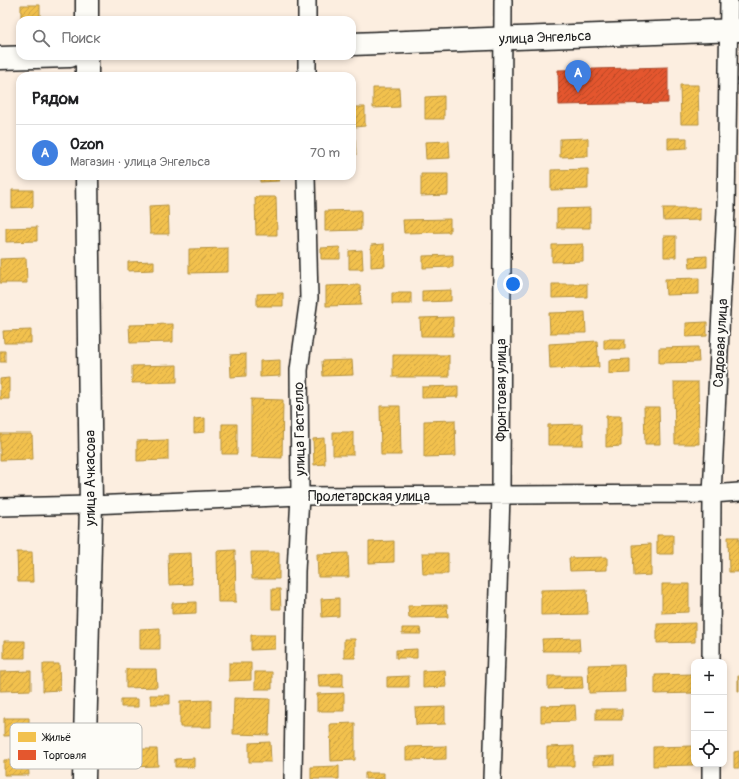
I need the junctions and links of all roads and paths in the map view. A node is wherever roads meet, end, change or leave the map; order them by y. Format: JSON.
{"nodes":[{"id":1,"x":87,"y":0,"type":"edge"},
{"id":2,"x":307,"y":0,"type":"edge"},
{"id":3,"x":503,"y":0,"type":"edge"},
{"id":4,"x":729,"y":0,"type":"edge"},
{"id":5,"x":87,"y":16,"type":"edge"},
{"id":6,"x":307,"y":16,"type":"edge"},
{"id":7,"x":734,"y":30,"type":"edge"},
{"id":8,"x":503,"y":38,"type":"junction"},
{"id":9,"x":356,"y":44,"type":"edge"},
{"id":10,"x":0,"y":58,"type":"edge"},
{"id":11,"x":16,"y":58,"type":"edge"},
{"id":12,"x":87,"y":60,"type":"edge"},
{"id":13,"x":307,"y":60,"type":"edge"},
{"id":14,"x":87,"y":72,"type":"edge"},
{"id":15,"x":307,"y":72,"type":"edge"},
{"id":16,"x":87,"y":180,"type":"edge"},
{"id":17,"x":306,"y":180,"type":"edge"},
{"id":18,"x":739,"y":492,"type":"edge"},
{"id":19,"x":712,"y":494,"type":"junction"},
{"id":20,"x":500,"y":495,"type":"junction"},
{"id":21,"x":300,"y":496,"type":"junction"},
{"id":22,"x":91,"y":505,"type":"junction"},
{"id":23,"x":0,"y":507,"type":"edge"},
{"id":24,"x":711,"y":659,"type":"edge"},
{"id":25,"x":85,"y":723,"type":"edge"},
{"id":26,"x":711,"y":767,"type":"edge"},
{"id":27,"x":84,"y":769,"type":"edge"},
{"id":28,"x":84,"y":779,"type":"edge"},
{"id":29,"x":294,"y":779,"type":"edge"},
{"id":30,"x":492,"y":779,"type":"edge"},
{"id":31,"x":711,"y":779,"type":"edge"}],
"edges":[{"from":1,"to":5,"type":"street"},
{"from":2,"to":6,"type":"street"},
{"from":3,"to":8,"type":"street","name":"Фронтовая улица"},
{"from":4,"to":7,"type":"street","name":"Садовая улица"},
{"from":7,"to":8,"type":"street","name":"улица Энгельса"},
{"from":7,"to":19,"type":"street","name":"Садовая улица"},
{"from":8,"to":9,"type":"street","name":"улица Энгельса"},
{"from":8,"to":20,"type":"street","name":"Фронтовая улица"},
{"from":10,"to":11,"type":"street"},
{"from":12,"to":14,"type":"street"},
{"from":13,"to":15,"type":"street"},
{"from":16,"to":22,"type":"street","name":"улица Ачкасова"},
{"from":17,"to":21,"type":"street","name":"улица Гастелло"},
{"from":18,"to":19,"type":"street","name":"Пролетарская улица"},
{"from":19,"to":20,"type":"street","name":"Пролетарская улица"},
{"from":19,"to":24,"type":"street","name":"Садовая улица"},
{"from":20,"to":21,"type":"street","name":"Пролетарская улица"},
{"from":20,"to":30,"type":"street","name":"Фронтовая улица"},
{"from":21,"to":22,"type":"street","name":"Пролетарская улица"},
{"from":21,"to":29,"type":"street","name":"улица Гастелло"},
{"from":22,"to":23,"type":"street","name":"Пролетарская улица"},
{"from":22,"to":25,"type":"street","name":"улица Ачкасова"},
{"from":26,"to":31,"type":"street"},
{"from":27,"to":28,"type":"street","name":"улица Ачкасова"}]}
